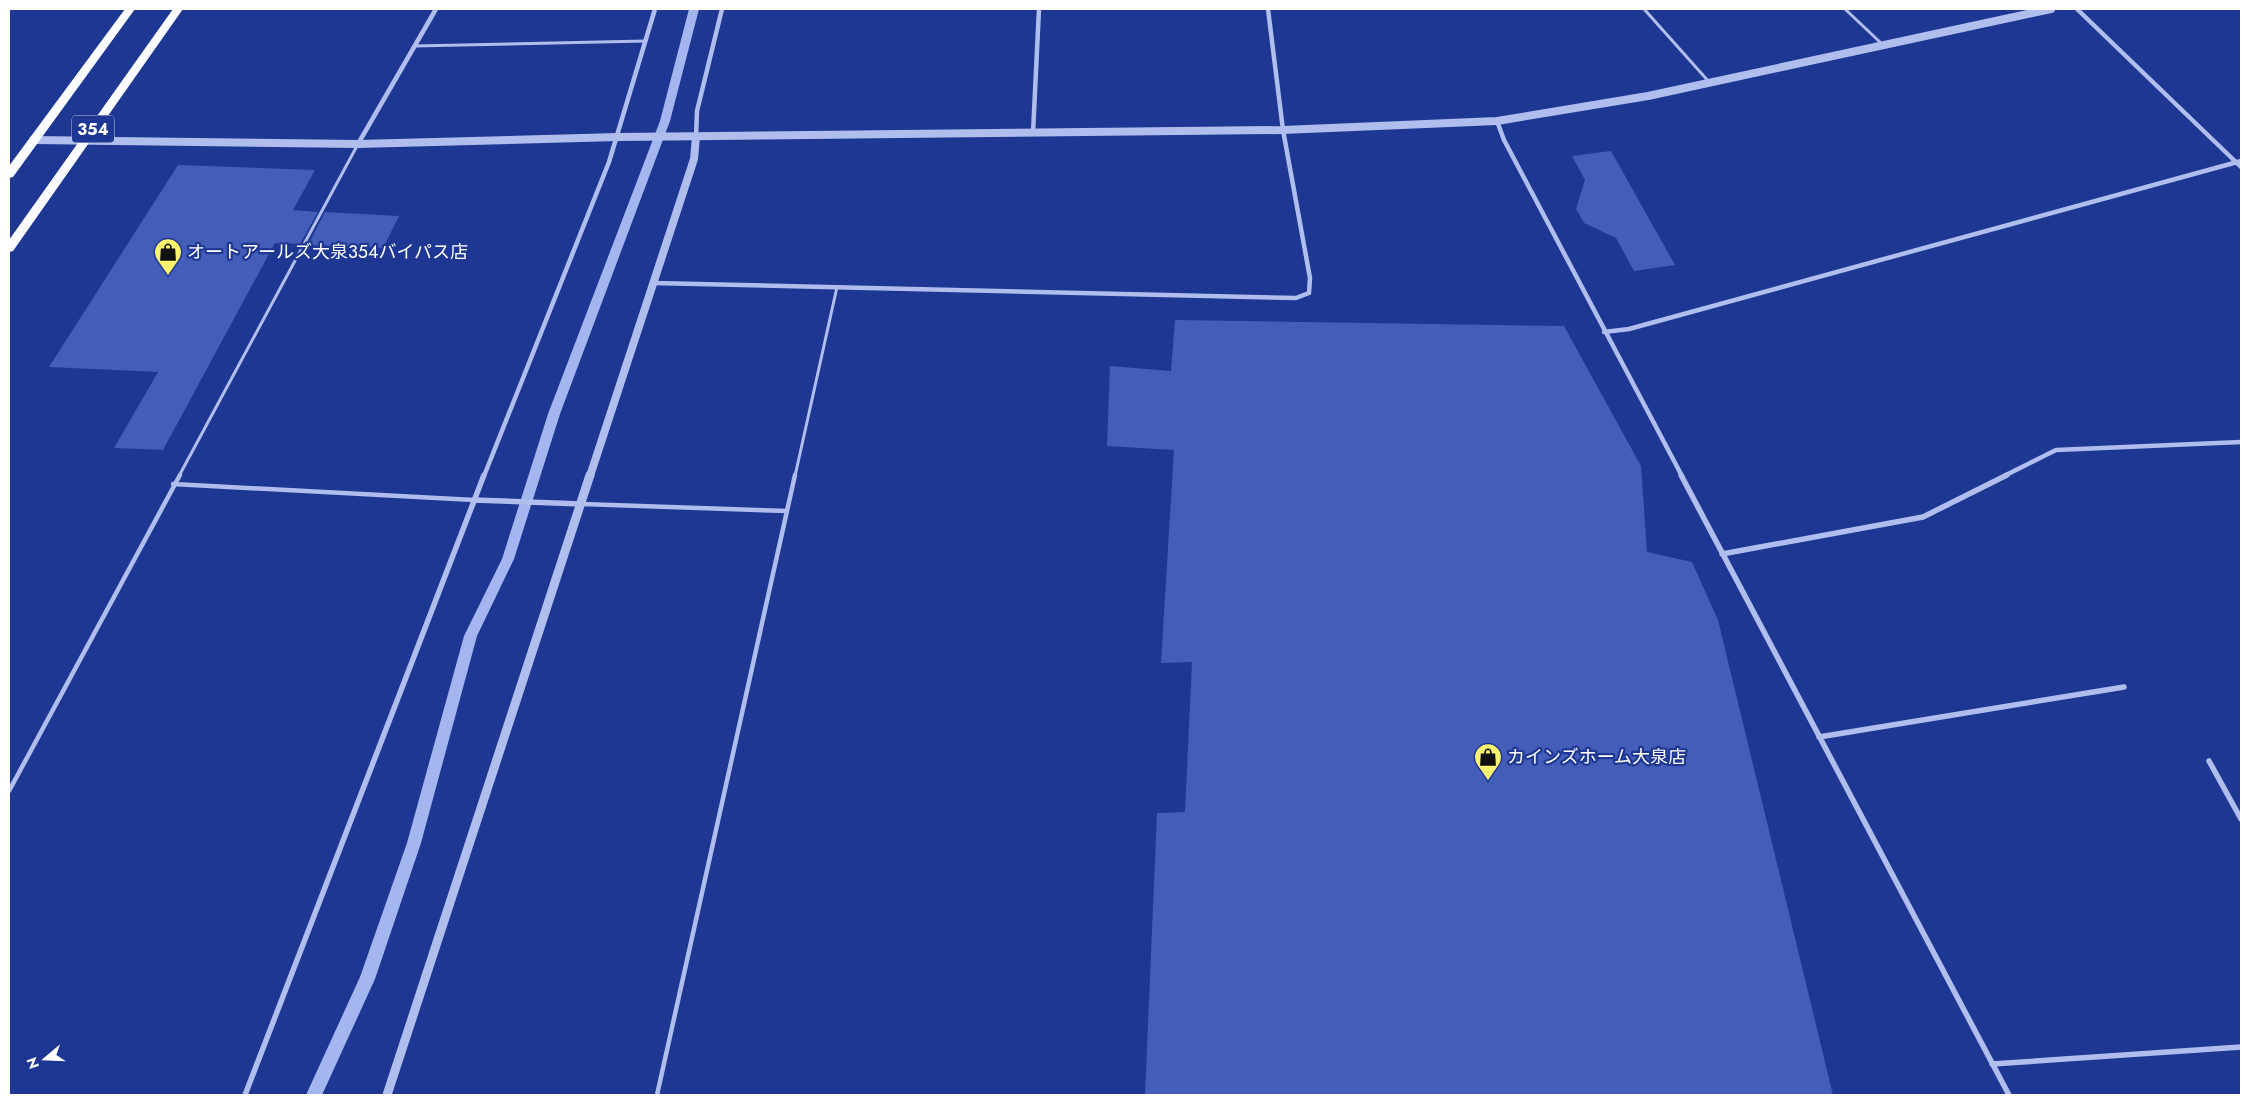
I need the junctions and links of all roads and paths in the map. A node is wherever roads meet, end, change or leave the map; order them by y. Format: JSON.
{"nodes":[{"id":1,"x":130,"y":9,"type":"edge"},
{"id":2,"x":178,"y":9,"type":"edge"},
{"id":3,"x":436,"y":9,"type":"edge"},
{"id":4,"x":655,"y":9,"type":"edge"},
{"id":5,"x":722,"y":9,"type":"edge"},
{"id":6,"x":1038,"y":9,"type":"edge"},
{"id":7,"x":1268,"y":9,"type":"edge"},
{"id":8,"x":1644,"y":9,"type":"edge"},
{"id":9,"x":1845,"y":9,"type":"edge"},
{"id":10,"x":2051,"y":9,"type":"edge"},
{"id":11,"x":2077,"y":9,"type":"edge"},
{"id":12,"x":2026,"y":11,"type":"edge"},
{"id":13,"x":645,"y":41,"type":"junction"},
{"id":14,"x":1882,"y":44,"type":"junction"},
{"id":15,"x":414,"y":46,"type":"junction"},
{"id":16,"x":1710,"y":83,"type":"junction"},
{"id":17,"x":1496,"y":121,"type":"junction"},
{"id":18,"x":1283,"y":130,"type":"junction"},
{"id":19,"x":1033,"y":133,"type":"junction"},
{"id":20,"x":618,"y":137,"type":"junction"},
{"id":21,"x":696,"y":137,"type":"junction"},
{"id":22,"x":34,"y":140,"type":"junction"},
{"id":23,"x":85,"y":141,"type":"junction"},
{"id":24,"x":358,"y":144,"type":"junction"},
{"id":25,"x":2239,"y":161,"type":"edge"},
{"id":26,"x":2241,"y":167,"type":"edge"},
{"id":27,"x":9,"y":174,"type":"edge"},
{"id":28,"x":9,"y":248,"type":"edge"},
{"id":29,"x":653,"y":283,"type":"junction"},
{"id":30,"x":837,"y":287,"type":"junction"},
{"id":31,"x":1604,"y":332,"type":"junction"},
{"id":32,"x":2241,"y":442,"type":"edge"},
{"id":33,"x":173,"y":484,"type":"junction"},
{"id":34,"x":474,"y":500,"type":"junction"},
{"id":35,"x":581,"y":504,"type":"junction"},
{"id":36,"x":787,"y":512,"type":"junction"},
{"id":37,"x":1722,"y":554,"type":"junction"},
{"id":38,"x":2124,"y":687,"type":"dead end"},
{"id":39,"x":1819,"y":737,"type":"junction"},
{"id":40,"x":2209,"y":761,"type":"dead end"},
{"id":41,"x":9,"y":791,"type":"edge"},
{"id":42,"x":2241,"y":819,"type":"edge"},
{"id":43,"x":2241,"y":1047,"type":"edge"},
{"id":44,"x":1992,"y":1064,"type":"junction"},
{"id":45,"x":245,"y":1095,"type":"edge"},
{"id":46,"x":387,"y":1095,"type":"edge"},
{"id":47,"x":658,"y":1095,"type":"edge"},
{"id":48,"x":2009,"y":1095,"type":"edge"}],
"edges":[{"from":1,"to":22,"type":"highway","number":"354"},
{"from":2,"to":23,"type":"highway","number":"354"},
{"from":3,"to":15,"type":"street"},
{"from":4,"to":13,"type":"street"},
{"from":5,"to":21,"type":"street"},
{"from":6,"to":19,"type":"street"},
{"from":7,"to":18,"type":"street"},
{"from":8,"to":16,"type":"lane"},
{"from":9,"to":14,"type":"lane"},
{"from":10,"to":12,"type":"street"},
{"from":11,"to":25,"type":"street"},
{"from":12,"to":14,"type":"street"},
{"from":13,"to":15,"type":"lane"},
{"from":13,"to":20,"type":"street"},
{"from":14,"to":16,"type":"street"},
{"from":15,"to":24,"type":"street"},
{"from":16,"to":17,"type":"street"},
{"from":17,"to":18,"type":"street"},
{"from":17,"to":31,"type":"street"},
{"from":18,"to":19,"type":"street"},
{"from":18,"to":30,"type":"street"},
{"from":19,"to":21,"type":"street"},
{"from":20,"to":21,"type":"street"},
{"from":20,"to":24,"type":"street"},
{"from":20,"to":34,"type":"street"},
{"from":21,"to":29,"type":"street"},
{"from":22,"to":23,"type":"street"},
{"from":22,"to":27,"type":"highway","number":"354"},
{"from":23,"to":24,"type":"street"},
{"from":23,"to":28,"type":"highway","number":"354"},
{"from":24,"to":33,"type":"lane"},
{"from":25,"to":26,"type":"street"},
{"from":25,"to":31,"type":"street"},
{"from":29,"to":30,"type":"street"},
{"from":29,"to":35,"type":"street"},
{"from":30,"to":36,"type":"lane"},
{"from":31,"to":37,"type":"street"},
{"from":32,"to":37,"type":"street"},
{"from":33,"to":34,"type":"lane"},
{"from":33,"to":41,"type":"lane"},
{"from":34,"to":35,"type":"street"},
{"from":34,"to":45,"type":"street"},
{"from":35,"to":36,"type":"lane"},
{"from":35,"to":46,"type":"street"},
{"from":36,"to":47,"type":"lane"},
{"from":37,"to":39,"type":"street"},
{"from":38,"to":39,"type":"street"},
{"from":39,"to":44,"type":"street"},
{"from":40,"to":42,"type":"street"},
{"from":43,"to":44,"type":"street"},
{"from":44,"to":48,"type":"street"}]}
